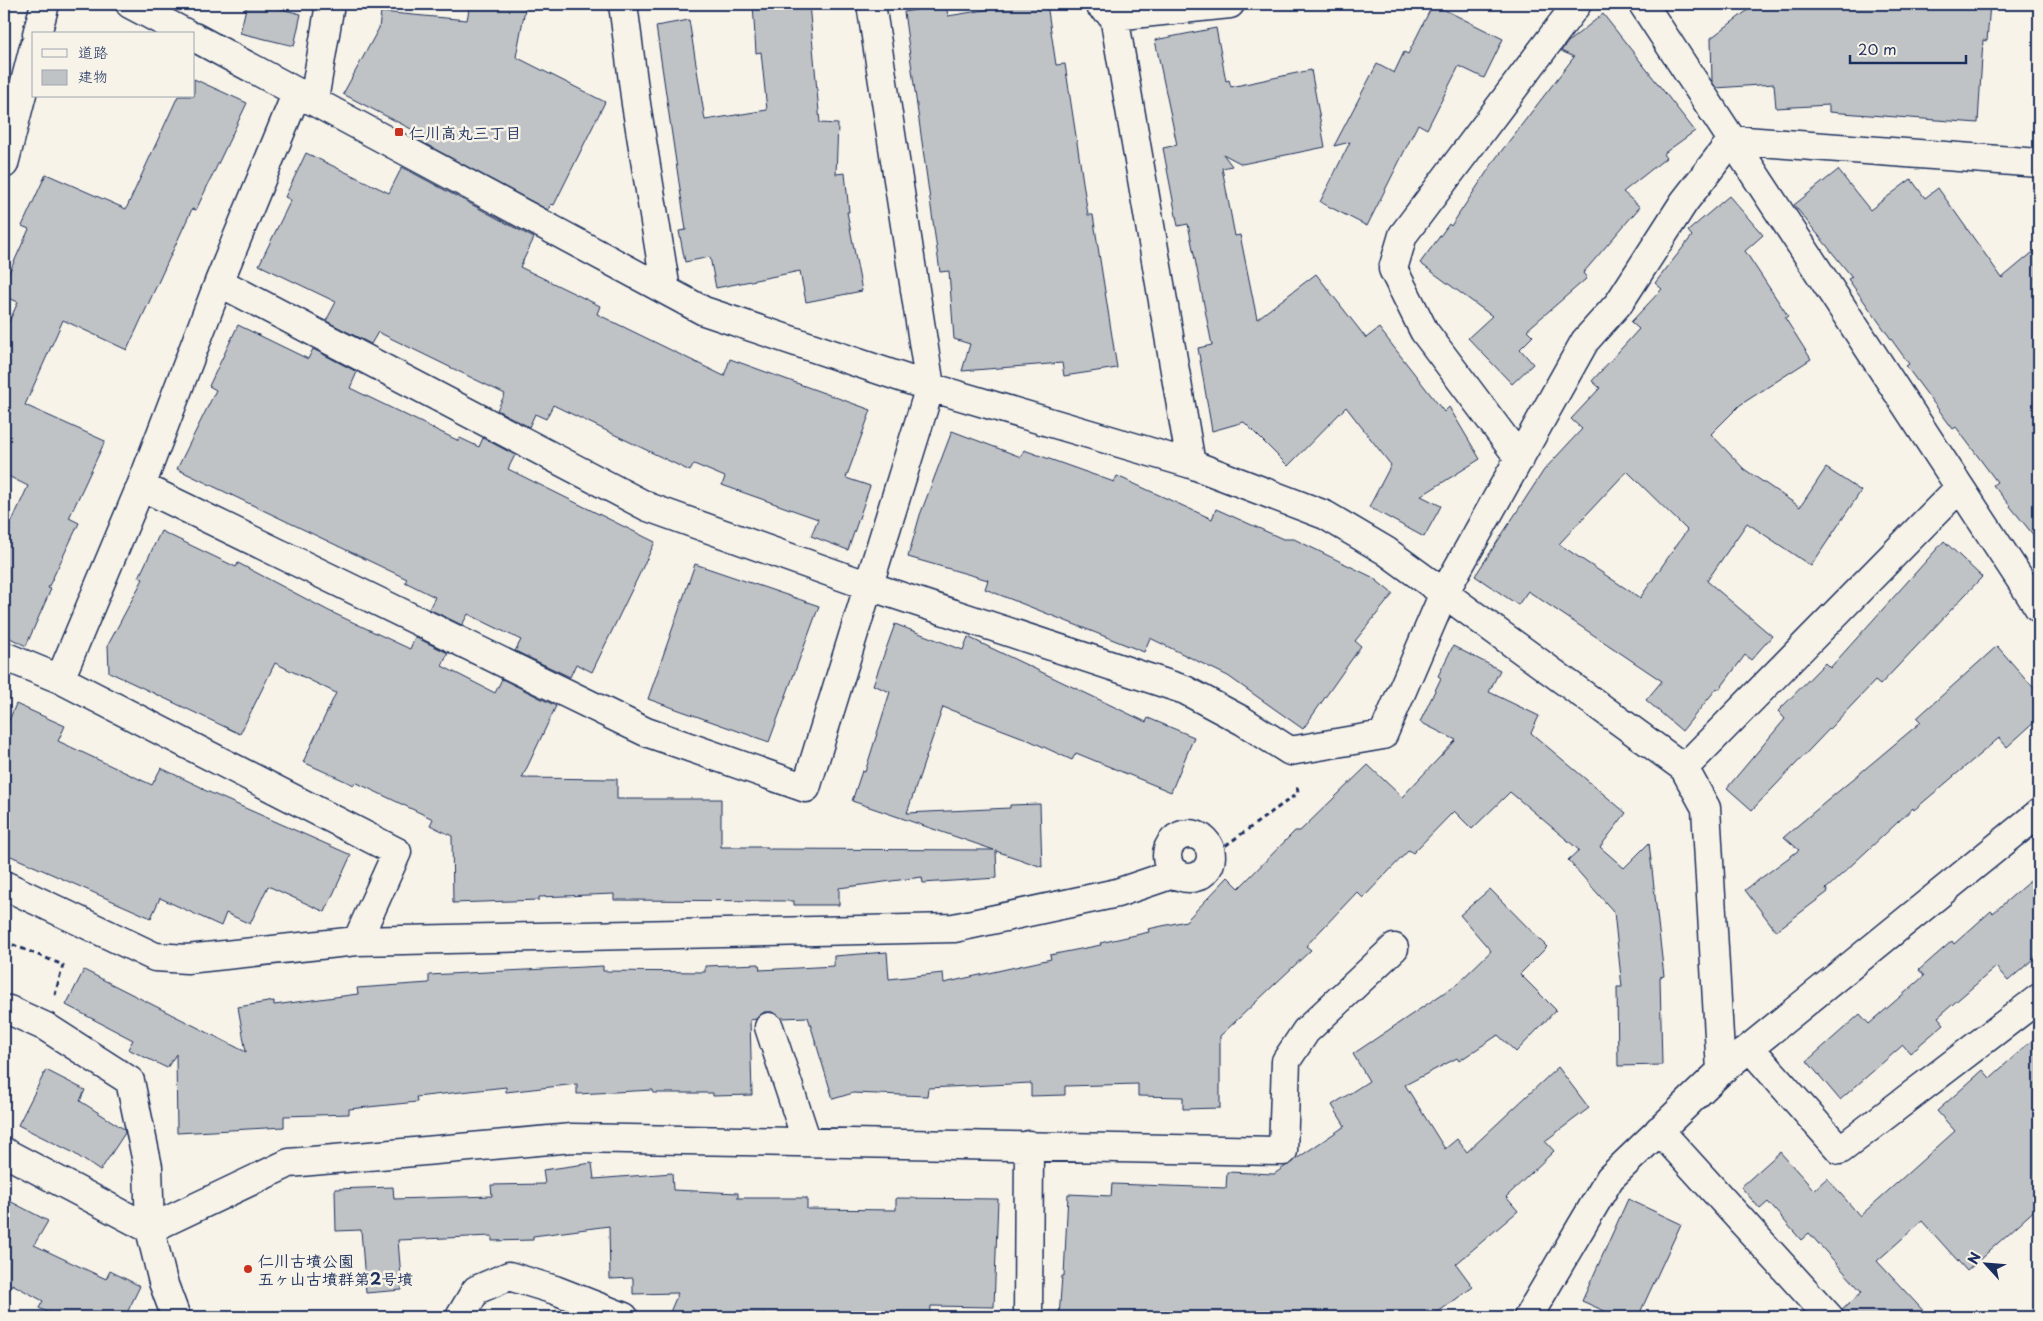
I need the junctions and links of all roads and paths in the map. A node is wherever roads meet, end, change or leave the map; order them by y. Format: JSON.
{"nodes":[{"id":1,"x":45,"y":4,"type":"edge"},
{"id":2,"x":130,"y":4,"type":"edge"},
{"id":3,"x":330,"y":4,"type":"edge"},
{"id":4,"x":623,"y":4,"type":"edge"},
{"id":5,"x":871,"y":4,"type":"edge"},
{"id":6,"x":1230,"y":4,"type":"edge"},
{"id":7,"x":1577,"y":4,"type":"edge"},
{"id":8,"x":1643,"y":4,"type":"edge"},
{"id":9,"x":1109,"y":8,"type":"edge"},
{"id":10,"x":38,"y":32,"type":"edge"},
{"id":11,"x":183,"y":32,"type":"edge"},
{"id":12,"x":195,"y":38,"type":"edge"},
{"id":13,"x":32,"y":55,"type":"edge"},
{"id":14,"x":306,"y":96,"type":"junction"},
{"id":15,"x":1732,"y":140,"type":"junction"},
{"id":16,"x":2039,"y":163,"type":"edge"},
{"id":17,"x":4,"y":164,"type":"edge"},
{"id":18,"x":219,"y":282,"type":"junction"},
{"id":19,"x":666,"y":290,"type":"junction"},
{"id":20,"x":930,"y":387,"type":"junction"},
{"id":21,"x":1520,"y":459,"type":"junction"},
{"id":22,"x":1191,"y":464,"type":"junction"},
{"id":23,"x":141,"y":486,"type":"junction"},
{"id":24,"x":1959,"y":488,"type":"junction"},
{"id":25,"x":869,"y":586,"type":"junction"},
{"id":26,"x":1444,"y":594,"type":"junction"},
{"id":27,"x":2039,"y":608,"type":"edge"},
{"id":28,"x":4,"y":656,"type":"edge"},
{"id":29,"x":60,"y":679,"type":"junction"},
{"id":30,"x":1290,"y":751,"type":"junction"},
{"id":31,"x":1684,"y":768,"type":"junction"},
{"id":32,"x":2039,"y":813,"type":"edge"},
{"id":33,"x":1211,"y":856,"type":"junction"},
{"id":34,"x":1176,"y":873,"type":"junction"},
{"id":35,"x":4,"y":885,"type":"edge"},
{"id":36,"x":358,"y":941,"type":"junction"},
{"id":37,"x":4,"y":943,"type":"edge"},
{"id":38,"x":1394,"y":948,"type":"dead end"},
{"id":39,"x":63,"y":965,"type":"dead end"},
{"id":40,"x":2039,"y":998,"type":"edge"},
{"id":41,"x":4,"y":1010,"type":"edge"},
{"id":42,"x":769,"y":1027,"type":"dead end"},
{"id":43,"x":1750,"y":1048,"type":"junction"},
{"id":44,"x":1721,"y":1070,"type":"junction"},
{"id":45,"x":1659,"y":1130,"type":"junction"},
{"id":46,"x":807,"y":1142,"type":"junction"},
{"id":47,"x":1029,"y":1145,"type":"junction"},
{"id":48,"x":4,"y":1152,"type":"edge"},
{"id":49,"x":150,"y":1229,"type":"junction"},
{"id":50,"x":1533,"y":1315,"type":"edge"},
{"id":51,"x":176,"y":1317,"type":"edge"},
{"id":52,"x":460,"y":1317,"type":"edge"},
{"id":53,"x":624,"y":1317,"type":"edge"},
{"id":54,"x":1028,"y":1317,"type":"edge"},
{"id":55,"x":1829,"y":1317,"type":"edge"}],
"edges":[{"from":1,"to":10,"type":"street"},
{"from":2,"to":11,"type":"street"},
{"from":3,"to":14,"type":"street"},
{"from":4,"to":19,"type":"street"},
{"from":5,"to":20,"type":"street"},
{"from":6,"to":9,"type":"street"},
{"from":7,"to":21,"type":"street"},
{"from":8,"to":15,"type":"street"},
{"from":9,"to":22,"type":"street"},
{"from":12,"to":14,"type":"street"},
{"from":13,"to":17,"type":"street"},
{"from":14,"to":18,"type":"street"},
{"from":14,"to":19,"type":"street"},
{"from":15,"to":16,"type":"street"},
{"from":15,"to":21,"type":"street"},
{"from":15,"to":24,"type":"street"},
{"from":18,"to":23,"type":"street"},
{"from":18,"to":25,"type":"street"},
{"from":19,"to":20,"type":"street"},
{"from":20,"to":22,"type":"street"},
{"from":20,"to":25,"type":"street"},
{"from":21,"to":26,"type":"street"},
{"from":22,"to":26,"type":"street"},
{"from":23,"to":25,"type":"street"},
{"from":23,"to":29,"type":"street"},
{"from":24,"to":27,"type":"street"},
{"from":24,"to":31,"type":"street"},
{"from":25,"to":30,"type":"street"},
{"from":26,"to":30,"type":"street"},
{"from":26,"to":31,"type":"street"},
{"from":28,"to":29,"type":"street"},
{"from":29,"to":36,"type":"street"},
{"from":30,"to":33,"type":"path"},
{"from":31,"to":44,"type":"street"},
{"from":32,"to":43,"type":"street"},
{"from":33,"to":34,"type":"street"},
{"from":33,"to":34,"type":"street"},
{"from":34,"to":36,"type":"street"},
{"from":35,"to":36,"type":"street"},
{"from":37,"to":39,"type":"path"},
{"from":38,"to":47,"type":"street"},
{"from":40,"to":43,"type":"street"},
{"from":41,"to":49,"type":"street"},
{"from":42,"to":46,"type":"street"},
{"from":43,"to":44,"type":"street"},
{"from":44,"to":45,"type":"street"},
{"from":45,"to":50,"type":"street"},
{"from":45,"to":55,"type":"street"},
{"from":46,"to":47,"type":"street"},
{"from":46,"to":49,"type":"street"},
{"from":47,"to":54,"type":"street"},
{"from":48,"to":49,"type":"street"},
{"from":49,"to":51,"type":"street"},
{"from":52,"to":53,"type":"street"}]}
